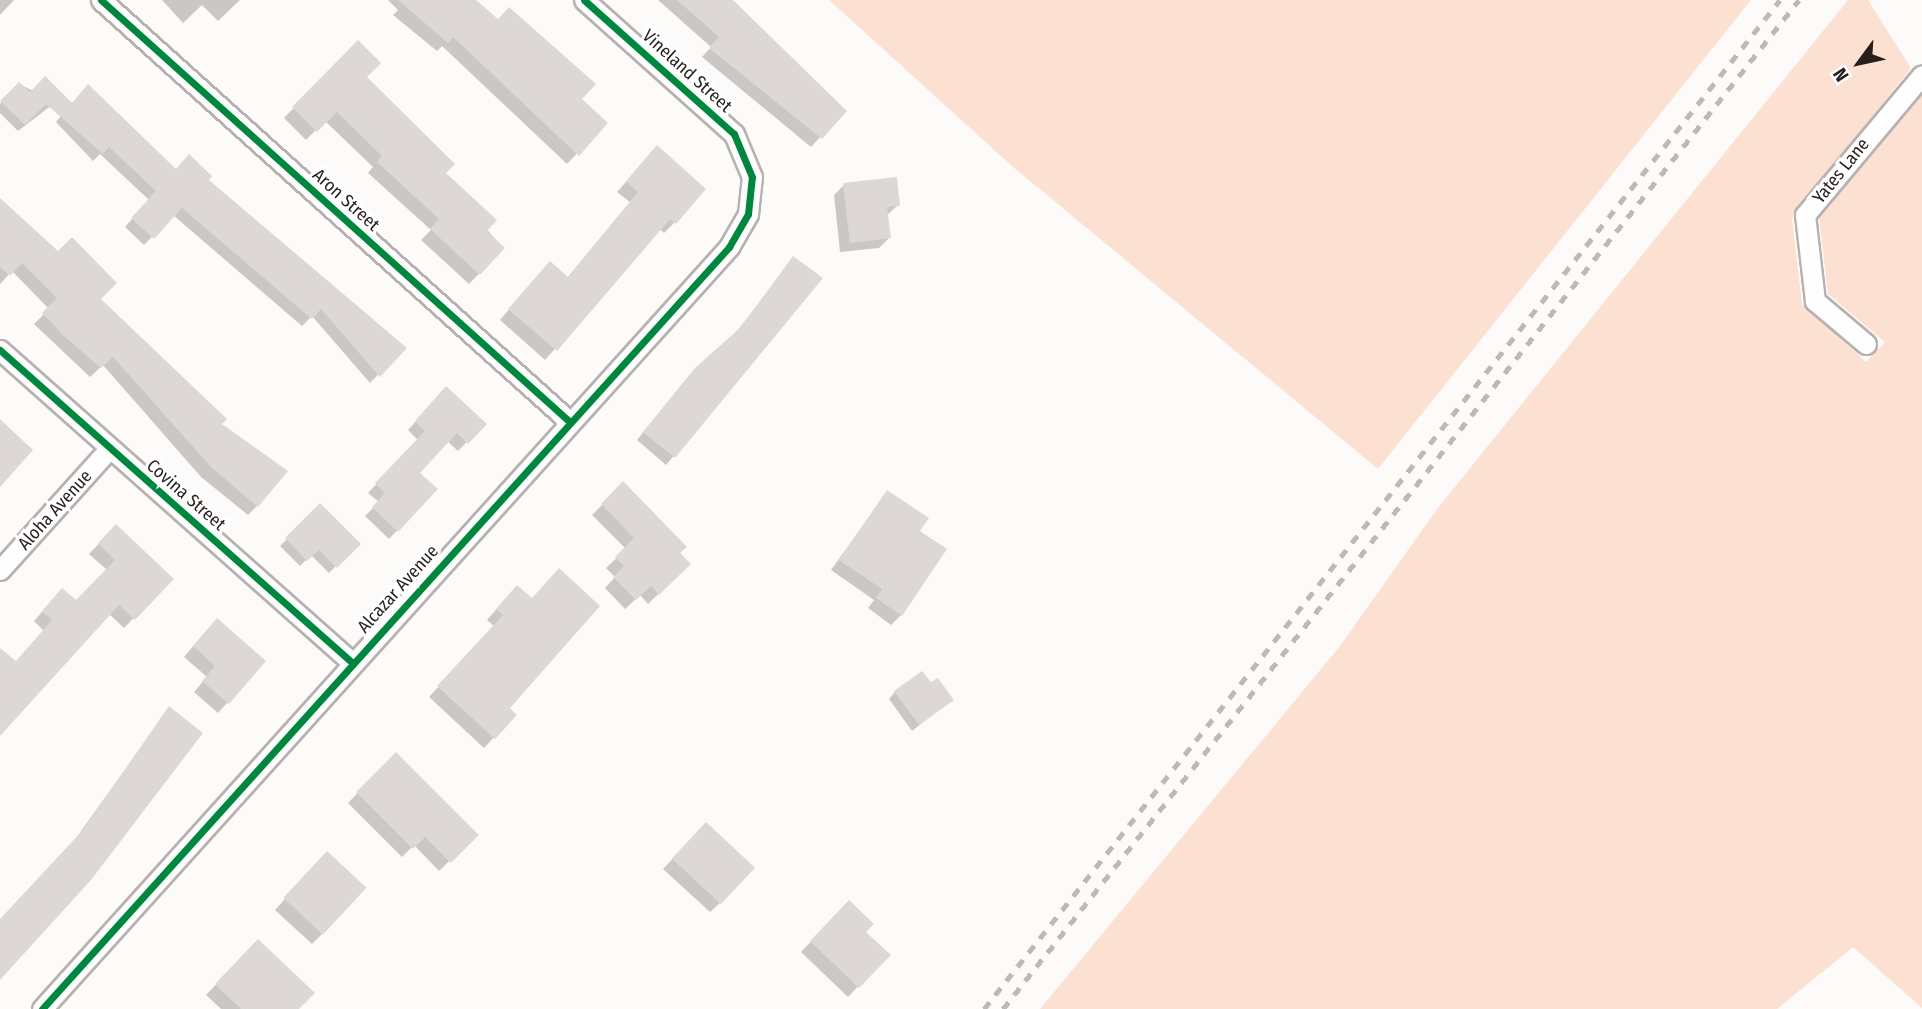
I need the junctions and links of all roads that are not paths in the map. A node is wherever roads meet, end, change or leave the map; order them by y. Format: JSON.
{"nodes":[{"id":1,"x":101,"y":0,"type":"edge"},
{"id":2,"x":584,"y":0,"type":"edge"},
{"id":3,"x":1922,"y":75,"type":"edge"},
{"id":4,"x":752,"y":177,"type":"joint"},
{"id":5,"x":1866,"y":344,"type":"dead end"},
{"id":6,"x":0,"y":350,"type":"edge"},
{"id":7,"x":570,"y":422,"type":"junction"},
{"id":8,"x":109,"y":449,"type":"junction"},
{"id":9,"x":0,"y":570,"type":"edge"},
{"id":10,"x":352,"y":663,"type":"junction"},
{"id":11,"x":41,"y":1009,"type":"edge"}],
"edges":[{"from":1,"to":7,"type":"street","name":"Aron Street"},
{"from":2,"to":4,"type":"street","name":"Vineland Street"},
{"from":3,"to":5,"type":"street","name":"Yates Lane"},
{"from":4,"to":7,"type":"street","name":"Alcazar Avenue"},
{"from":6,"to":8,"type":"street","name":"Covina Street"},
{"from":7,"to":10,"type":"street","name":"Alcazar Avenue"},
{"from":8,"to":9,"type":"street","name":"Aloha Avenue"},
{"from":8,"to":10,"type":"street","name":"Covina Street"},
{"from":10,"to":11,"type":"street","name":"Alcazar Avenue"}]}
